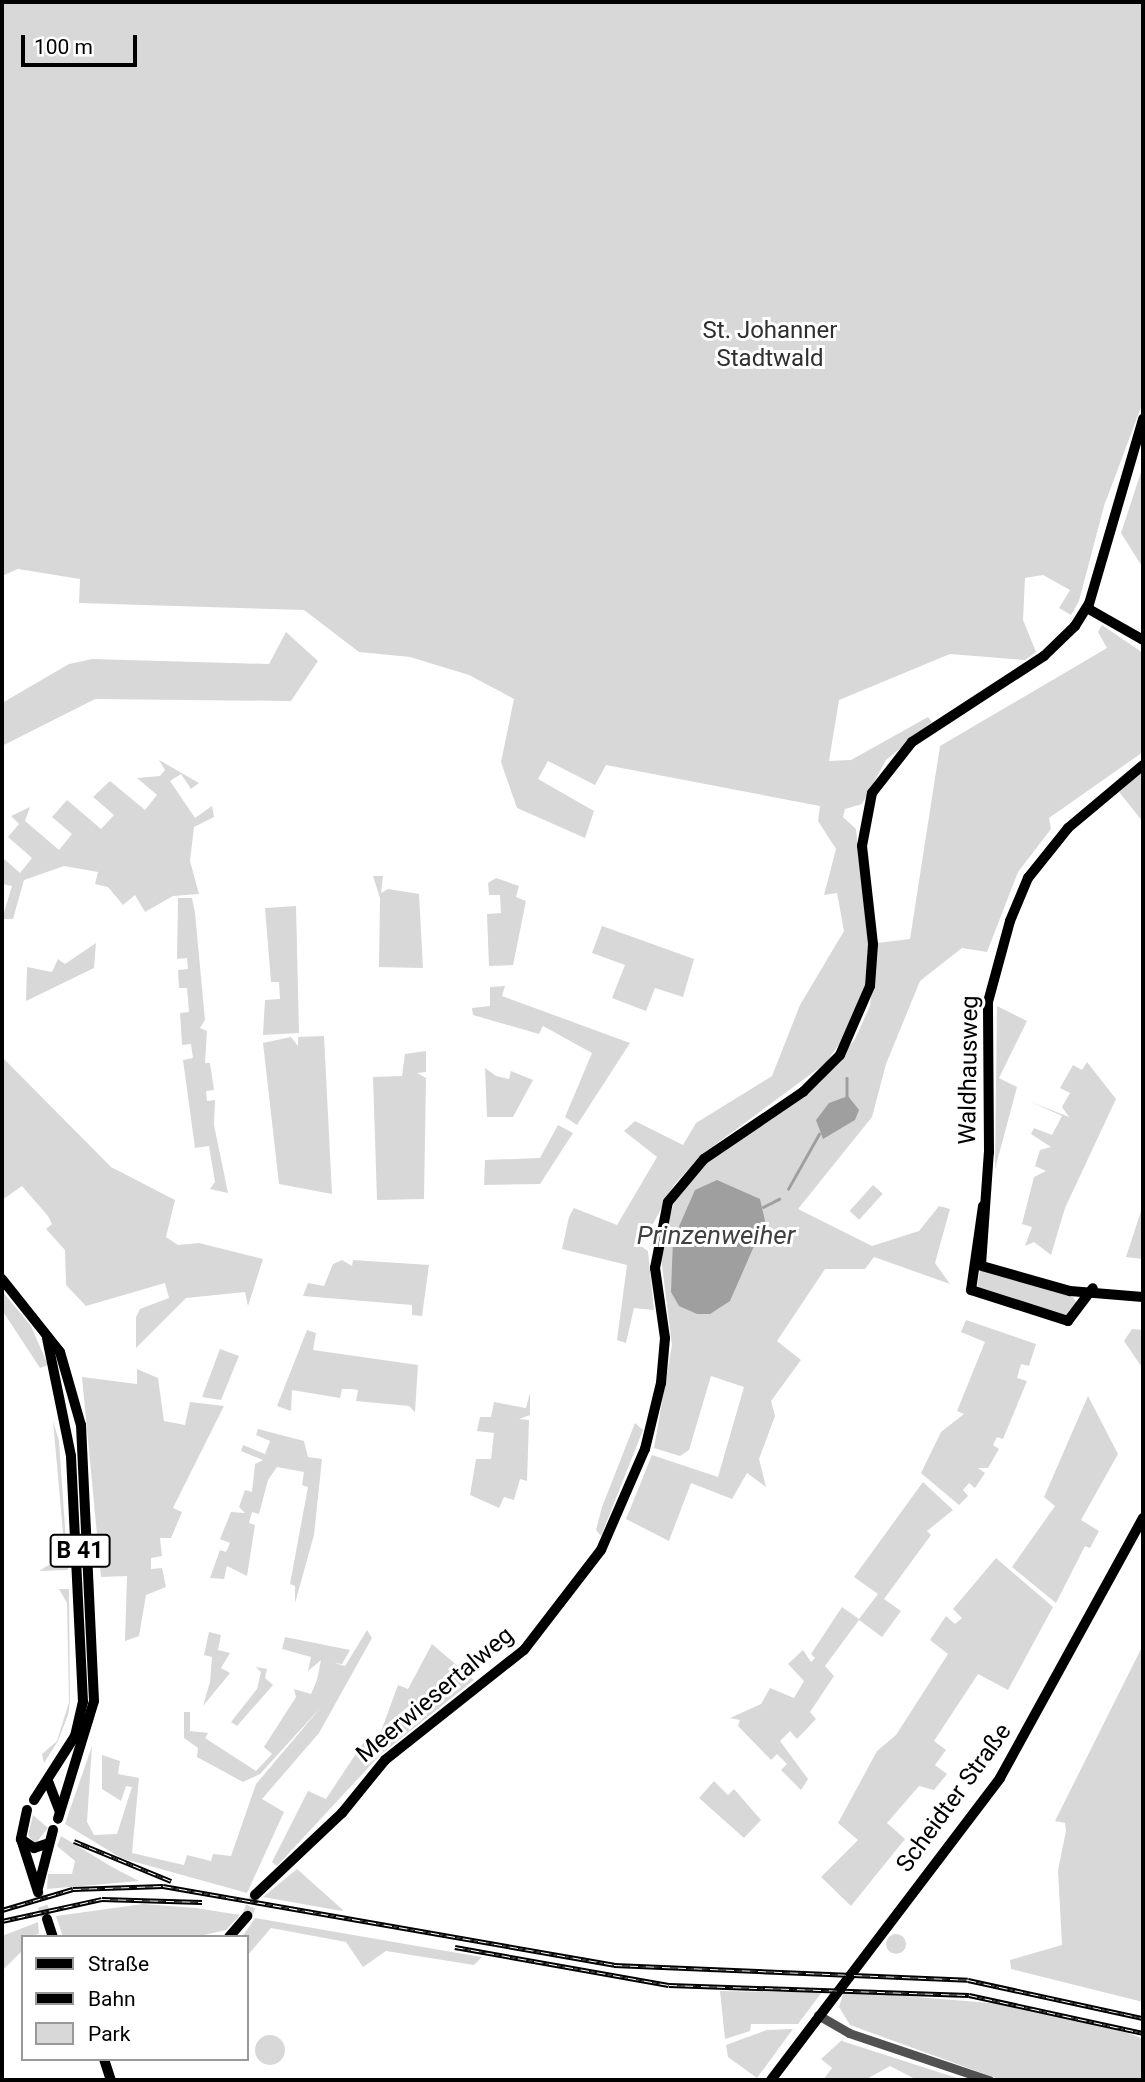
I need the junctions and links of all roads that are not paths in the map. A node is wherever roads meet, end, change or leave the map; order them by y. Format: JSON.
{"nodes":[{"id":1,"x":1143,"y":419,"type":"edge"},
{"id":2,"x":1087,"y":608,"type":"junction"},
{"id":3,"x":1143,"y":640,"type":"edge"},
{"id":4,"x":1143,"y":765,"type":"edge"},
{"id":5,"x":977,"y":1264,"type":"junction"},
{"id":6,"x":2,"y":1279,"type":"edge"},
{"id":7,"x":1080,"y":1295,"type":"junction"},
{"id":8,"x":1143,"y":1297,"type":"edge"},
{"id":9,"x":46,"y":1332,"type":"junction"},
{"id":10,"x":1143,"y":1518,"type":"edge"},
{"id":11,"x":48,"y":1781,"type":"junction"},
{"id":12,"x":53,"y":1830,"type":"dead end"},
{"id":13,"x":21,"y":1839,"type":"junction"},
{"id":14,"x":49,"y":1843,"type":"junction"},
{"id":15,"x":255,"y":1895,"type":"tunnel mouth"},
{"id":16,"x":247,"y":1916,"type":"tunnel mouth"},
{"id":17,"x":47,"y":1919,"type":"tunnel mouth"},
{"id":18,"x":52,"y":1935,"type":"edge"},
{"id":19,"x":231,"y":1935,"type":"edge"},
{"id":20,"x":818,"y":2015,"type":"junction"},
{"id":21,"x":105,"y":2061,"type":"edge"},
{"id":22,"x":111,"y":2080,"type":"edge"},
{"id":23,"x":771,"y":2080,"type":"edge"},
{"id":24,"x":989,"y":2080,"type":"edge"}],
"edges":[{"from":1,"to":2,"type":"main road","name":"Meerwiesertalweg"},
{"from":2,"to":3,"type":"main road"},
{"from":2,"to":15,"type":"main road","name":"Meerwiesertalweg"},
{"from":4,"to":5,"type":"main road","name":"Waldhausweg"},
{"from":5,"to":7,"type":"main road"},
{"from":5,"to":7,"type":"main road"},
{"from":6,"to":9,"type":"main road","number":"B 41"},
{"from":7,"to":8,"type":"main road"},
{"from":9,"to":11,"type":"main road","number":"B 41"},
{"from":9,"to":11,"type":"main road","number":"B 41"},
{"from":10,"to":20,"type":"main road","name":"Scheidter Straße"},
{"from":11,"to":13,"type":"main road","number":"B 41"},
{"from":12,"to":14,"type":"main road","number":"B 41"},
{"from":13,"to":14,"type":"main road"},
{"from":13,"to":14,"type":"main road","number":"B 41"},
{"from":16,"to":19,"type":"main road"},
{"from":17,"to":18,"type":"main road"},
{"from":20,"to":23,"type":"main road","name":"Scheidter Straße"},
{"from":20,"to":24,"type":"street"},
{"from":21,"to":22,"type":"main road"}]}
